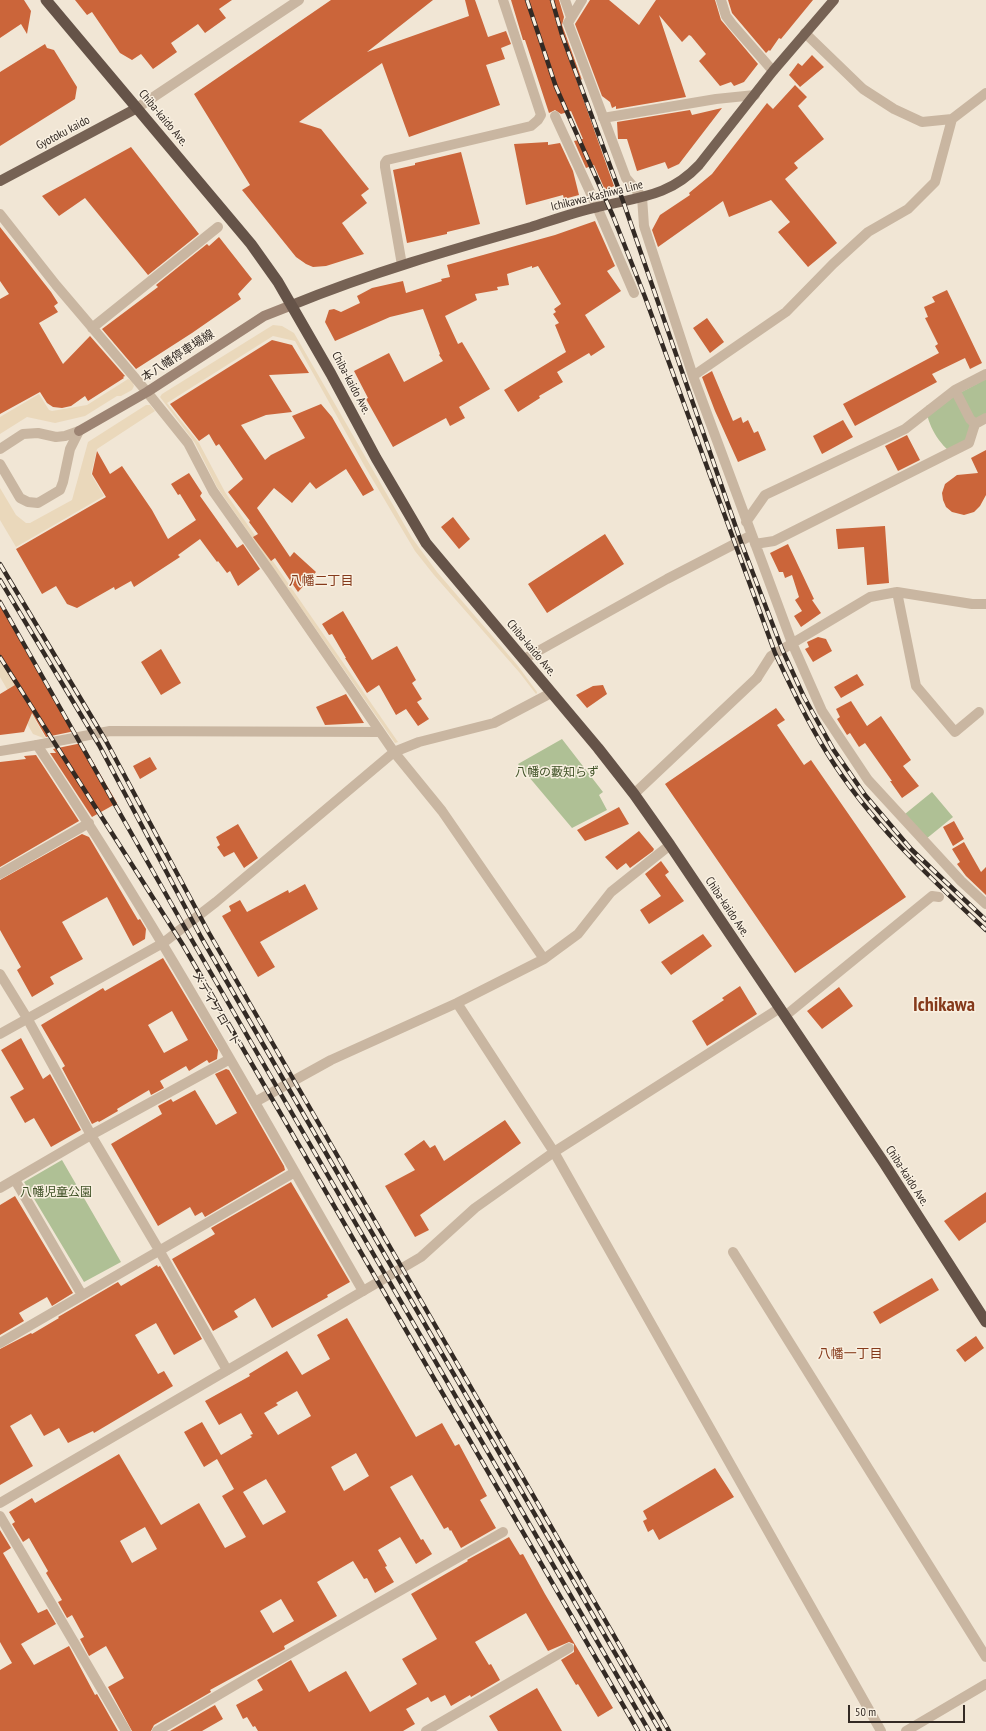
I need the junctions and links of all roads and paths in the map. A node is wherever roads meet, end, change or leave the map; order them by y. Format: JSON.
{"nodes":[{"id":1,"x":46,"y":0,"type":"edge"},
{"id":2,"x":299,"y":0,"type":"edge"},
{"id":3,"x":503,"y":0,"type":"edge"},
{"id":4,"x":565,"y":0,"type":"edge"},
{"id":5,"x":582,"y":0,"type":"edge"},
{"id":6,"x":721,"y":0,"type":"edge"},
{"id":7,"x":834,"y":0,"type":"edge"},
{"id":8,"x":571,"y":16,"type":"junction"},
{"id":9,"x":806,"y":33,"type":"junction"},
{"id":10,"x":773,"y":71,"type":"junction"},
{"id":11,"x":986,"y":93,"type":"edge"},
{"id":12,"x":755,"y":95,"type":"junction"},
{"id":13,"x":137,"y":108,"type":"junction"},
{"id":14,"x":555,"y":116,"type":"dead end"},
{"id":15,"x":603,"y":118,"type":"junction"},
{"id":16,"x":952,"y":119,"type":"junction"},
{"id":17,"x":0,"y":181,"type":"edge"},
{"id":18,"x":642,"y":197,"type":"junction"},
{"id":19,"x":597,"y":207,"type":"junction"},
{"id":20,"x":0,"y":214,"type":"edge"},
{"id":21,"x":218,"y":227,"type":"dead end"},
{"id":22,"x":402,"y":265,"type":"junction"},
{"id":23,"x":634,"y":293,"type":"dead end"},
{"id":24,"x":292,"y":305,"type":"junction"},
{"id":25,"x":92,"y":328,"type":"junction"},
{"id":26,"x":986,"y":374,"type":"edge"},
{"id":27,"x":693,"y":376,"type":"junction"},
{"id":28,"x":955,"y":390,"type":"junction"},
{"id":29,"x":147,"y":392,"type":"junction"},
{"id":30,"x":986,"y":418,"type":"edge"},
{"id":31,"x":975,"y":424,"type":"junction"},
{"id":32,"x":79,"y":431,"type":"junction"},
{"id":33,"x":0,"y":449,"type":"edge"},
{"id":34,"x":0,"y":464,"type":"edge"},
{"id":35,"x":746,"y":522,"type":"junction"},
{"id":36,"x":753,"y":540,"type":"junction"},
{"id":37,"x":897,"y":592,"type":"junction"},
{"id":38,"x":986,"y":604,"type":"edge"},
{"id":39,"x":792,"y":643,"type":"junction"},
{"id":40,"x":524,"y":659,"type":"junction"},
{"id":41,"x":551,"y":692,"type":"junction"},
{"id":42,"x":979,"y":712,"type":"dead end"},
{"id":43,"x":380,"y":732,"type":"junction"},
{"id":44,"x":37,"y":745,"type":"junction"},
{"id":45,"x":0,"y":751,"type":"edge"},
{"id":46,"x":394,"y":752,"type":"junction"},
{"id":47,"x":634,"y":794,"type":"junction"},
{"id":48,"x":89,"y":823,"type":"junction"},
{"id":49,"x":670,"y":845,"type":"junction"},
{"id":50,"x":0,"y":874,"type":"edge"},
{"id":51,"x":939,"y":897,"type":"dead end"},
{"id":52,"x":986,"y":904,"type":"edge"},
{"id":53,"x":163,"y":943,"type":"junction"},
{"id":54,"x":544,"y":959,"type":"junction"},
{"id":55,"x":0,"y":974,"type":"edge"},
{"id":56,"x":457,"y":1003,"type":"junction"},
{"id":57,"x":782,"y":1012,"type":"junction"},
{"id":58,"x":27,"y":1018,"type":"junction"},
{"id":59,"x":0,"y":1034,"type":"edge"},
{"id":60,"x":230,"y":1058,"type":"junction"},
{"id":61,"x":255,"y":1102,"type":"junction"},
{"id":62,"x":91,"y":1135,"type":"junction"},
{"id":63,"x":554,"y":1152,"type":"junction"},
{"id":64,"x":295,"y":1172,"type":"junction"},
{"id":65,"x":15,"y":1180,"type":"junction"},
{"id":66,"x":0,"y":1188,"type":"edge"},
{"id":67,"x":159,"y":1250,"type":"junction"},
{"id":68,"x":733,"y":1252,"type":"dead end"},
{"id":69,"x":364,"y":1291,"type":"junction"},
{"id":70,"x":82,"y":1295,"type":"junction"},
{"id":71,"x":982,"y":1308,"type":"edge"},
{"id":72,"x":986,"y":1322,"type":"edge"},
{"id":73,"x":0,"y":1343,"type":"edge"},
{"id":74,"x":227,"y":1370,"type":"junction"},
{"id":75,"x":0,"y":1503,"type":"edge"},
{"id":76,"x":0,"y":1516,"type":"edge"},
{"id":77,"x":503,"y":1532,"type":"dead end"},
{"id":78,"x":569,"y":1648,"type":"dead end"},
{"id":79,"x":986,"y":1657,"type":"edge"},
{"id":80,"x":986,"y":1684,"type":"edge"},
{"id":81,"x":126,"y":1731,"type":"edge"},
{"id":82,"x":157,"y":1731,"type":"edge"},
{"id":83,"x":426,"y":1731,"type":"edge"},
{"id":84,"x":881,"y":1731,"type":"edge"},
{"id":85,"x":906,"y":1731,"type":"edge"}],
"edges":[{"from":1,"to":13,"type":"highway","name":"Chiba-kaido Ave."},
{"from":2,"to":13,"type":"street"},
{"from":3,"to":22,"type":"street"},
{"from":4,"to":8,"type":"street"},
{"from":5,"to":8,"type":"street"},
{"from":6,"to":10,"type":"street"},
{"from":7,"to":9,"type":"main road","name":"Ichikawa-Kashiwa Line"},
{"from":8,"to":15,"type":"street"},
{"from":9,"to":10,"type":"main road","name":"Ichikawa-Kashiwa Line"},
{"from":9,"to":16,"type":"street"},
{"from":10,"to":12,"type":"main road","name":"Ichikawa-Kashiwa Line"},
{"from":11,"to":16,"type":"street"},
{"from":12,"to":15,"type":"street"},
{"from":12,"to":18,"type":"main road","name":"Ichikawa-Kashiwa Line"},
{"from":13,"to":17,"type":"main road","name":"Gyotoku kaido"},
{"from":13,"to":24,"type":"highway","name":"Chiba-kaido Ave."},
{"from":14,"to":19,"type":"street"},
{"from":15,"to":18,"type":"street"},
{"from":16,"to":27,"type":"street"},
{"from":18,"to":19,"type":"main road","name":"Ichikawa-Kashiwa Line"},
{"from":18,"to":27,"type":"street"},
{"from":19,"to":22,"type":"main road","name":"Ichikawa-Kashiwa Line"},
{"from":19,"to":23,"type":"street"},
{"from":20,"to":25,"type":"street"},
{"from":21,"to":25,"type":"street"},
{"from":22,"to":24,"type":"main road","name":"Ichikawa-Kashiwa Line"},
{"from":24,"to":29,"type":"main road","name":"本八幡停車場線"},
{"from":24,"to":40,"type":"highway","name":"Chiba-kaido Ave."},
{"from":25,"to":29,"type":"street"},
{"from":26,"to":28,"type":"street"},
{"from":27,"to":35,"type":"street"},
{"from":28,"to":31,"type":"street"},
{"from":28,"to":35,"type":"street"},
{"from":29,"to":32,"type":"main road","name":"本八幡停車場線"},
{"from":29,"to":43,"type":"street"},
{"from":30,"to":31,"type":"street"},
{"from":31,"to":36,"type":"street"},
{"from":32,"to":33,"type":"street"},
{"from":32,"to":34,"type":"street"},
{"from":35,"to":36,"type":"street"},
{"from":36,"to":39,"type":"street"},
{"from":36,"to":40,"type":"street"},
{"from":37,"to":38,"type":"street"},
{"from":37,"to":39,"type":"street"},
{"from":37,"to":42,"type":"street"},
{"from":39,"to":47,"type":"street"},
{"from":39,"to":52,"type":"street"},
{"from":40,"to":41,"type":"highway","name":"Chiba-kaido Ave."},
{"from":41,"to":46,"type":"street"},
{"from":41,"to":47,"type":"highway","name":"Chiba-kaido Ave."},
{"from":43,"to":44,"type":"street"},
{"from":43,"to":46,"type":"street"},
{"from":44,"to":45,"type":"street"},
{"from":44,"to":48,"type":"street","name":"メディアロード"},
{"from":46,"to":53,"type":"street"},
{"from":46,"to":54,"type":"street"},
{"from":47,"to":49,"type":"highway","name":"Chiba-kaido Ave."},
{"from":48,"to":50,"type":"street"},
{"from":48,"to":53,"type":"street","name":"メディアロード"},
{"from":49,"to":54,"type":"street"},
{"from":49,"to":57,"type":"highway","name":"Chiba-kaido Ave."},
{"from":51,"to":57,"type":"street"},
{"from":53,"to":58,"type":"street"},
{"from":53,"to":60,"type":"street","name":"メディアロード"},
{"from":54,"to":56,"type":"street"},
{"from":55,"to":58,"type":"street"},
{"from":56,"to":61,"type":"street"},
{"from":56,"to":63,"type":"street"},
{"from":57,"to":63,"type":"street"},
{"from":57,"to":71,"type":"highway","name":"Chiba-kaido Ave."},
{"from":58,"to":59,"type":"street"},
{"from":58,"to":62,"type":"street"},
{"from":60,"to":61,"type":"street","name":"メディアロード"},
{"from":60,"to":62,"type":"street"},
{"from":61,"to":64,"type":"street","name":"メディアロード"},
{"from":62,"to":65,"type":"street"},
{"from":62,"to":67,"type":"street"},
{"from":63,"to":69,"type":"street"},
{"from":63,"to":84,"type":"street"},
{"from":64,"to":67,"type":"street"},
{"from":64,"to":69,"type":"street","name":"メディアロード"},
{"from":65,"to":66,"type":"street"},
{"from":65,"to":70,"type":"street"},
{"from":67,"to":70,"type":"street"},
{"from":67,"to":74,"type":"street"},
{"from":68,"to":79,"type":"street"},
{"from":69,"to":74,"type":"street"},
{"from":70,"to":73,"type":"street"},
{"from":71,"to":72,"type":"highway","name":"Chiba-kaido Ave."},
{"from":74,"to":75,"type":"street"},
{"from":76,"to":81,"type":"street"},
{"from":77,"to":82,"type":"street"},
{"from":78,"to":83,"type":"street"},
{"from":80,"to":85,"type":"street"}]}
